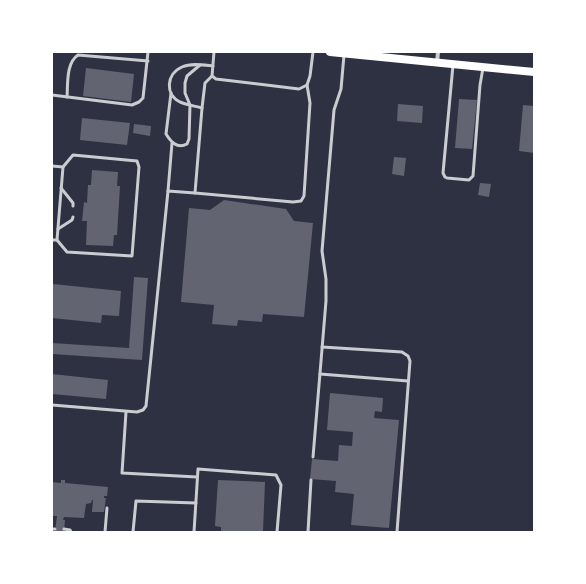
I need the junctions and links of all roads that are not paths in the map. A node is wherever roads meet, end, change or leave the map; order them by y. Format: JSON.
{"nodes":[{"id":1,"x":148,"y":52,"type":"edge"},
{"id":2,"x":214,"y":52,"type":"edge"},
{"id":3,"x":313,"y":52,"type":"edge"},
{"id":4,"x":330,"y":52,"type":"edge"},
{"id":5,"x":438,"y":52,"type":"edge"},
{"id":6,"x":344,"y":53,"type":"junction"},
{"id":7,"x":148,"y":61,"type":"junction"},
{"id":8,"x":437,"y":63,"type":"junction"},
{"id":9,"x":200,"y":65,"type":"junction"},
{"id":10,"x":452,"y":65,"type":"junction"},
{"id":11,"x":213,"y":66,"type":"junction"},
{"id":12,"x":483,"y":67,"type":"junction"},
{"id":13,"x":534,"y":72,"type":"edge"},
{"id":14,"x":212,"y":76,"type":"junction"},
{"id":15,"x":307,"y":85,"type":"junction"},
{"id":16,"x":171,"y":93,"type":"junction"},
{"id":17,"x":52,"y":95,"type":"edge"},
{"id":18,"x":66,"y":97,"type":"junction"},
{"id":19,"x":190,"y":105,"type":"junction"},
{"id":20,"x":202,"y":108,"type":"junction"},
{"id":21,"x":172,"y":142,"type":"junction"},
{"id":22,"x":52,"y":166,"type":"edge"},
{"id":23,"x":63,"y":167,"type":"junction"},
{"id":24,"x":61,"y":188,"type":"junction"},
{"id":25,"x":168,"y":191,"type":"junction"},
{"id":26,"x":194,"y":193,"type":"junction"},
{"id":27,"x":73,"y":206,"type":"dead end"},
{"id":28,"x":73,"y":217,"type":"dead end"},
{"id":29,"x":58,"y":229,"type":"junction"},
{"id":30,"x":52,"y":240,"type":"edge"},
{"id":31,"x":57,"y":240,"type":"junction"},
{"id":32,"x":322,"y":347,"type":"junction"},
{"id":33,"x":320,"y":374,"type":"junction"},
{"id":34,"x":408,"y":381,"type":"junction"},
{"id":35,"x":52,"y":405,"type":"edge"},
{"id":36,"x":126,"y":412,"type":"junction"},
{"id":37,"x":313,"y":457,"type":"dead end"},
{"id":38,"x":197,"y":477,"type":"junction"},
{"id":39,"x":311,"y":480,"type":"dead end"},
{"id":40,"x":196,"y":503,"type":"junction"},
{"id":41,"x":107,"y":508,"type":"dead end"},
{"id":42,"x":64,"y":529,"type":"dead end"},
{"id":43,"x":71,"y":532,"type":"edge"},
{"id":44,"x":105,"y":532,"type":"edge"},
{"id":45,"x":133,"y":532,"type":"edge"},
{"id":46,"x":194,"y":532,"type":"edge"},
{"id":47,"x":277,"y":532,"type":"edge"},
{"id":48,"x":308,"y":532,"type":"edge"},
{"id":49,"x":397,"y":532,"type":"edge"}],
"edges":[{"from":1,"to":7,"type":"lane"},
{"from":2,"to":11,"type":"lane"},
{"from":3,"to":15,"type":"lane"},
{"from":4,"to":6,"type":"main road"},
{"from":5,"to":8,"type":"street"},
{"from":6,"to":8,"type":"main road"},
{"from":6,"to":32,"type":"lane"},
{"from":7,"to":18,"type":"lane"},
{"from":7,"to":18,"type":"lane"},
{"from":8,"to":10,"type":"main road"},
{"from":9,"to":11,"type":"lane"},
{"from":9,"to":16,"type":"lane"},
{"from":9,"to":19,"type":"lane"},
{"from":10,"to":12,"type":"main road"},
{"from":10,"to":12,"type":"lane"},
{"from":11,"to":14,"type":"lane"},
{"from":12,"to":13,"type":"main road"},
{"from":14,"to":15,"type":"lane"},
{"from":14,"to":20,"type":"lane"},
{"from":15,"to":26,"type":"lane"},
{"from":16,"to":19,"type":"lane"},
{"from":16,"to":21,"type":"lane"},
{"from":17,"to":18,"type":"lane"},
{"from":19,"to":20,"type":"lane"},
{"from":19,"to":21,"type":"lane"},
{"from":20,"to":26,"type":"lane"},
{"from":21,"to":25,"type":"lane"},
{"from":22,"to":23,"type":"lane"},
{"from":23,"to":24,"type":"lane"},
{"from":23,"to":31,"type":"lane"},
{"from":24,"to":27,"type":"lane"},
{"from":24,"to":29,"type":"lane"},
{"from":25,"to":26,"type":"lane"},
{"from":25,"to":36,"type":"lane"},
{"from":28,"to":29,"type":"lane"},
{"from":29,"to":31,"type":"lane"},
{"from":30,"to":31,"type":"lane"},
{"from":32,"to":33,"type":"lane"},
{"from":32,"to":34,"type":"lane"},
{"from":33,"to":34,"type":"lane"},
{"from":33,"to":37,"type":"lane"},
{"from":34,"to":49,"type":"lane"},
{"from":35,"to":36,"type":"lane"},
{"from":36,"to":38,"type":"lane"},
{"from":38,"to":40,"type":"lane"},
{"from":38,"to":47,"type":"lane"},
{"from":39,"to":48,"type":"lane"},
{"from":40,"to":45,"type":"lane"},
{"from":40,"to":46,"type":"lane"},
{"from":41,"to":44,"type":"lane"},
{"from":42,"to":43,"type":"lane"}]}
